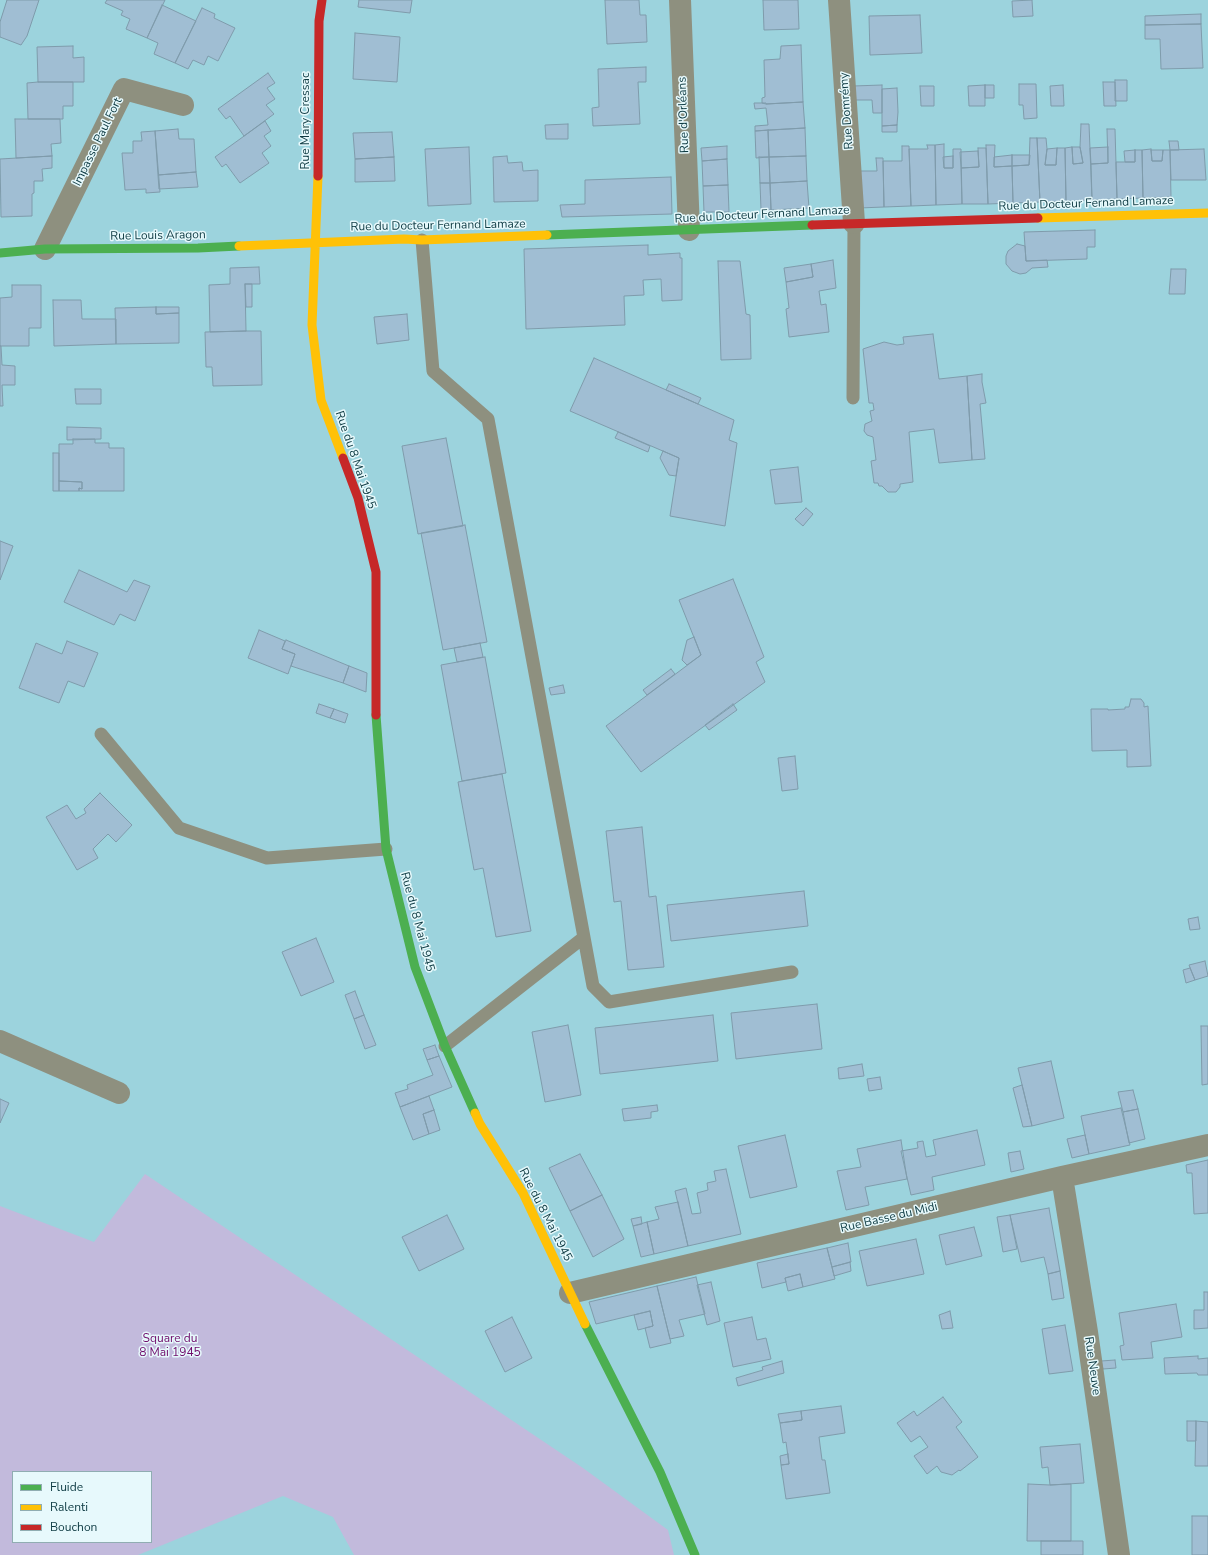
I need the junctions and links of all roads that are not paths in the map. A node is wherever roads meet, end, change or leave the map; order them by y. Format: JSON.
{"nodes":[{"id":1,"x":322,"y":0,"type":"edge"},
{"id":2,"x":680,"y":0,"type":"edge"},
{"id":3,"x":839,"y":0,"type":"edge"},
{"id":4,"x":183,"y":105,"type":"dead end"},
{"id":5,"x":1208,"y":213,"type":"edge"},
{"id":6,"x":854,"y":223,"type":"junction"},
{"id":7,"x":689,"y":230,"type":"junction"},
{"id":8,"x":422,"y":240,"type":"junction"},
{"id":9,"x":317,"y":242,"type":"junction"},
{"id":10,"x":45,"y":249,"type":"junction"},
{"id":11,"x":0,"y":252,"type":"edge"},
{"id":12,"x":853,"y":398,"type":"dead end"},
{"id":13,"x":101,"y":734,"type":"dead end"},
{"id":14,"x":386,"y":849,"type":"junction"},
{"id":15,"x":583,"y":938,"type":"junction"},
{"id":16,"x":792,"y":972,"type":"dead end"},
{"id":17,"x":0,"y":1040,"type":"edge"},
{"id":18,"x":445,"y":1046,"type":"junction"},
{"id":19,"x":119,"y":1092,"type":"dead end"},
{"id":20,"x":1208,"y":1145,"type":"edge"},
{"id":21,"x":1062,"y":1177,"type":"junction"},
{"id":22,"x":570,"y":1293,"type":"junction"},
{"id":23,"x":695,"y":1555,"type":"edge"},
{"id":24,"x":1119,"y":1555,"type":"edge"}],
"edges":[{"from":1,"to":9,"type":"street","name":"Rue Mary Cressac"},
{"from":2,"to":7,"type":"street","name":"Rue d'Orléans"},
{"from":3,"to":6,"type":"street","name":"Rue Domrémy"},
{"from":4,"to":10,"type":"street","name":"Impasse Paul Fort"},
{"from":5,"to":6,"type":"street","name":"Rue du Docteur Fernand Lamaze"},
{"from":6,"to":7,"type":"street","name":"Rue du Docteur Fernand Lamaze"},
{"from":6,"to":12,"type":"lane"},
{"from":7,"to":8,"type":"street","name":"Rue du Docteur Fernand Lamaze"},
{"from":8,"to":9,"type":"street","name":"Rue du Docteur Fernand Lamaze"},
{"from":8,"to":15,"type":"lane"},
{"from":9,"to":10,"type":"street","name":"Rue Louis Aragon"},
{"from":9,"to":14,"type":"street","name":"Rue du 8 Mai 1945"},
{"from":10,"to":11,"type":"street","name":"Rue Louis Aragon"},
{"from":13,"to":14,"type":"lane"},
{"from":14,"to":18,"type":"street","name":"Rue du 8 Mai 1945"},
{"from":15,"to":16,"type":"lane"},
{"from":15,"to":18,"type":"lane"},
{"from":17,"to":19,"type":"street"},
{"from":18,"to":22,"type":"street","name":"Rue du 8 Mai 1945"},
{"from":20,"to":21,"type":"street","name":"Rue Basse du Midi"},
{"from":21,"to":22,"type":"street","name":"Rue Basse du Midi"},
{"from":21,"to":24,"type":"street","name":"Rue Neuve"},
{"from":22,"to":23,"type":"street","name":"Rue du 8 Mai 1945"}]}
